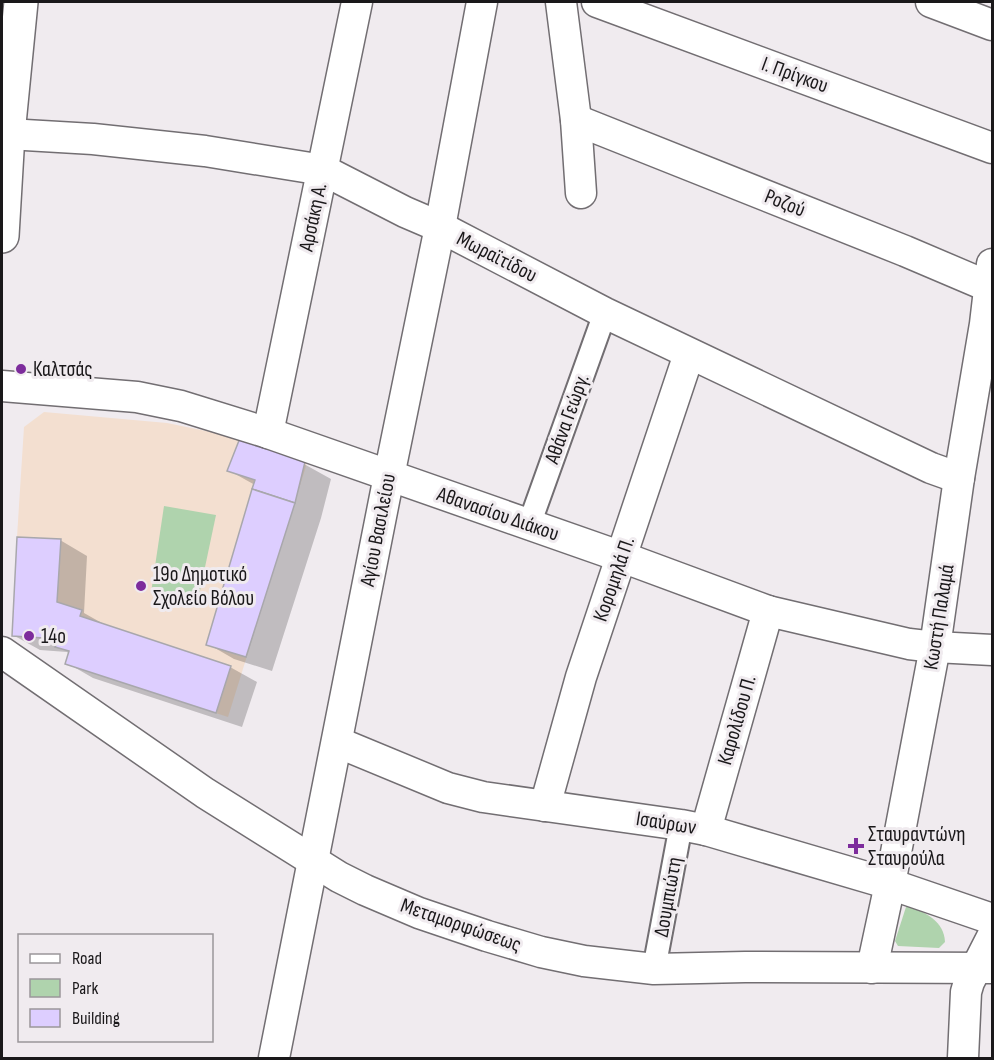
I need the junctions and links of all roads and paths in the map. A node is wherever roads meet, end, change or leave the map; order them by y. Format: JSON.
{"nodes":[{"id":1,"x":21,"y":2,"type":"edge"},
{"id":2,"x":357,"y":2,"type":"edge"},
{"id":3,"x":482,"y":2,"type":"edge"},
{"id":4,"x":561,"y":2,"type":"edge"},
{"id":5,"x":597,"y":2,"type":"edge"},
{"id":6,"x":932,"y":2,"type":"edge"},
{"id":7,"x":993,"y":25,"type":"edge"},
{"id":8,"x":576,"y":120,"type":"junction"},
{"id":9,"x":8,"y":134,"type":"junction"},
{"id":10,"x":993,"y":148,"type":"edge"},
{"id":11,"x":323,"y":170,"type":"junction"},
{"id":12,"x":581,"y":193,"type":"dead end"},
{"id":13,"x":440,"y":227,"type":"junction"},
{"id":14,"x":2,"y":236,"type":"edge"},
{"id":15,"x":992,"y":280,"type":"edge"},
{"id":16,"x":605,"y":313,"type":"junction"},
{"id":17,"x":689,"y":354,"type":"junction"},
{"id":18,"x":2,"y":386,"type":"edge"},
{"id":19,"x":268,"y":433,"type":"junction"},
{"id":20,"x":388,"y":476,"type":"junction"},
{"id":21,"x":959,"y":478,"type":"junction"},
{"id":22,"x":529,"y":525,"type":"junction"},
{"id":23,"x":621,"y":557,"type":"junction"},
{"id":24,"x":768,"y":611,"type":"junction"},
{"id":25,"x":935,"y":647,"type":"junction"},
{"id":26,"x":993,"y":650,"type":"edge"},
{"id":27,"x":2,"y":652,"type":"edge"},
{"id":28,"x":337,"y":742,"type":"junction"},
{"id":29,"x":545,"y":806,"type":"junction"},
{"id":30,"x":693,"y":827,"type":"junction"},
{"id":31,"x":314,"y":861,"type":"junction"},
{"id":32,"x":890,"y":884,"type":"junction"},
{"id":33,"x":993,"y":919,"type":"edge"},
{"id":34,"x":993,"y":937,"type":"edge"},
{"id":35,"x":872,"y":968,"type":"junction"},
{"id":36,"x":984,"y":968,"type":"edge"},
{"id":37,"x":654,"y":969,"type":"junction"},
{"id":38,"x":274,"y":1059,"type":"edge"},
{"id":39,"x":963,"y":1059,"type":"edge"}],
"edges":[{"from":1,"to":9,"type":"street"},
{"from":2,"to":11,"type":"street","name":"Αρσάκη Α."},
{"from":3,"to":13,"type":"street","name":"Αγίου Βασιλείου"},
{"from":4,"to":8,"type":"street"},
{"from":5,"to":10,"type":"street","name":"Ι. Πρίγκου"},
{"from":6,"to":7,"type":"street"},
{"from":8,"to":12,"type":"street"},
{"from":8,"to":15,"type":"street","name":"Ροζού"},
{"from":9,"to":11,"type":"street","name":"Μωραϊτίδου"},
{"from":9,"to":14,"type":"street"},
{"from":11,"to":13,"type":"street","name":"Μωραϊτίδου"},
{"from":11,"to":19,"type":"street","name":"Αρσάκη Α."},
{"from":13,"to":16,"type":"street","name":"Μωραϊτίδου"},
{"from":13,"to":20,"type":"street","name":"Αγίου Βασιλείου"},
{"from":15,"to":21,"type":"street","name":"Κωστή Παλαμά"},
{"from":16,"to":17,"type":"street","name":"Μωραϊτίδου"},
{"from":16,"to":22,"type":"street","name":"Αθάνα Γεώργ."},
{"from":17,"to":21,"type":"street","name":"Μωραϊτίδου"},
{"from":17,"to":23,"type":"street","name":"Κορομηλά Π."},
{"from":18,"to":19,"type":"street","name":"Αθανασίου Διάκου"},
{"from":19,"to":20,"type":"street","name":"Αθανασίου Διάκου"},
{"from":20,"to":22,"type":"street","name":"Αθανασίου Διάκου"},
{"from":20,"to":28,"type":"street","name":"Αγίου Βασιλείου"},
{"from":21,"to":25,"type":"street","name":"Κωστή Παλαμά"},
{"from":22,"to":23,"type":"street","name":"Αθανασίου Διάκου"},
{"from":23,"to":24,"type":"street","name":"Αθανασίου Διάκου"},
{"from":23,"to":29,"type":"street","name":"Κορομηλά Π."},
{"from":24,"to":25,"type":"street","name":"Αθανασίου Διάκου"},
{"from":24,"to":30,"type":"street","name":"Καρολίδου Π."},
{"from":25,"to":26,"type":"street","name":"Αθανασίου Διάκου"},
{"from":25,"to":32,"type":"street","name":"Κωστή Παλαμά"},
{"from":27,"to":31,"type":"street","name":"Μεταμορφώσεως"},
{"from":28,"to":29,"type":"street","name":"Ισαύρων"},
{"from":28,"to":31,"type":"street","name":"Αγίου Βασιλείου"},
{"from":29,"to":30,"type":"street","name":"Ισαύρων"},
{"from":30,"to":32,"type":"street","name":"Ισαύρων"},
{"from":30,"to":37,"type":"street","name":"Δουμπιώτη"},
{"from":31,"to":37,"type":"street","name":"Μεταμορφώσεως"},
{"from":31,"to":38,"type":"street","name":"Αγίου Βασιλείου"},
{"from":32,"to":33,"type":"street","name":"Ισαύρων"},
{"from":32,"to":35,"type":"street","name":"Κωστή Παλαμά"},
{"from":34,"to":36,"type":"street"},
{"from":35,"to":36,"type":"street","name":"Μεταμορφώσεως"},
{"from":35,"to":37,"type":"street","name":"Μεταμορφώσεως"},
{"from":36,"to":39,"type":"street"}]}
